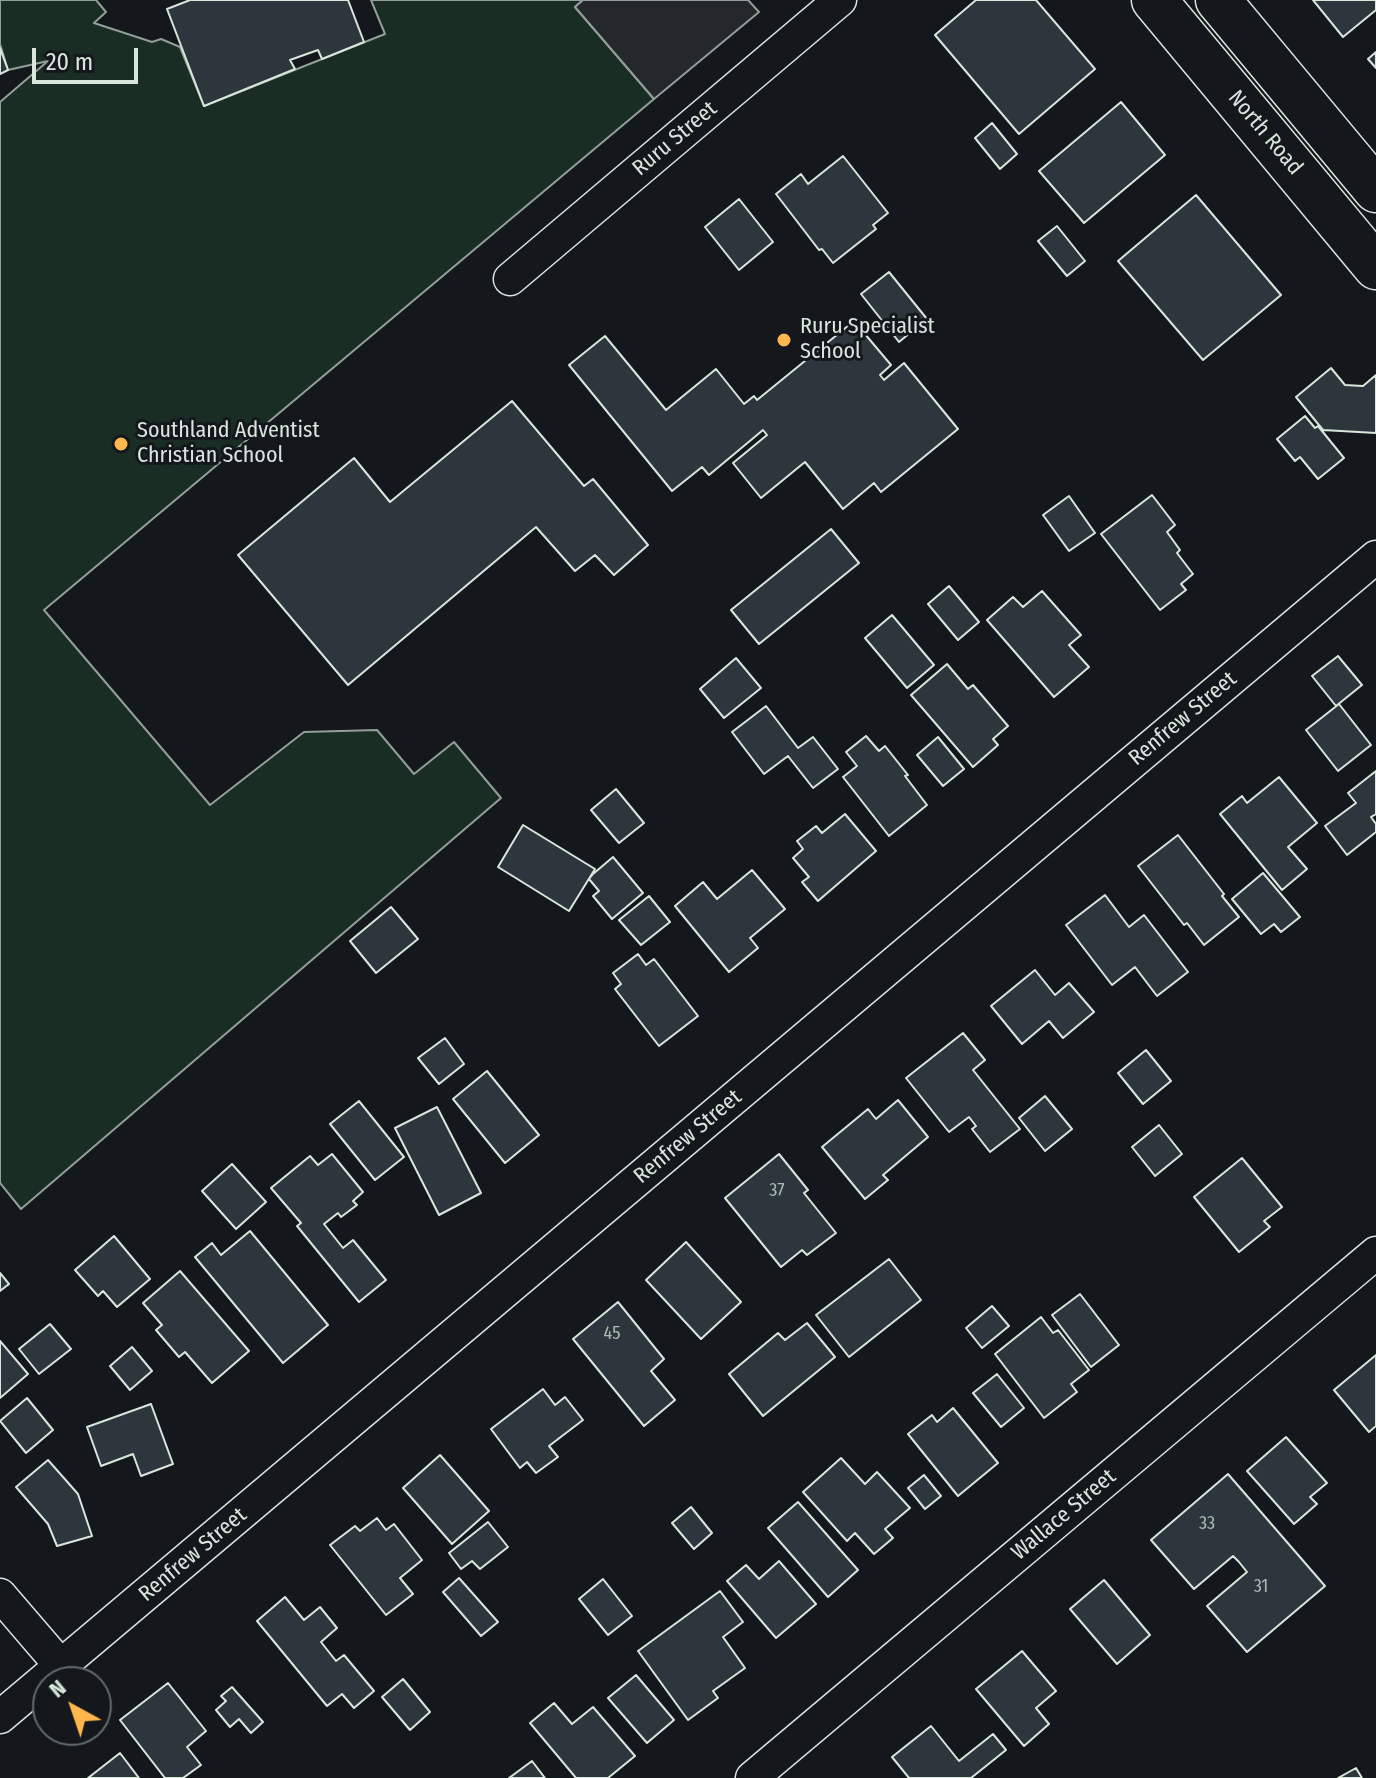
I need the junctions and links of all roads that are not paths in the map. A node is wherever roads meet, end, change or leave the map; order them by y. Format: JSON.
{"nodes":[{"id":1,"x":840,"y":0,"type":"edge"},
{"id":2,"x":1154,"y":0,"type":"edge"},
{"id":3,"x":1218,"y":0,"type":"edge"},
{"id":4,"x":1376,"y":190,"type":"edge"},
{"id":5,"x":1376,"y":267,"type":"edge"},
{"id":6,"x":510,"y":279,"type":"dead end"},
{"id":7,"x":1376,"y":557,"type":"edge"},
{"id":8,"x":1376,"y":1253,"type":"edge"},
{"id":9,"x":0,"y":1595,"type":"edge"},
{"id":10,"x":61,"y":1666,"type":"joint"},
{"id":11,"x":32,"y":1690,"type":"edge"},
{"id":12,"x":0,"y":1717,"type":"edge"},
{"id":13,"x":752,"y":1778,"type":"edge"}],
"edges":[{"from":1,"to":6,"type":"street","name":"Ruru Street"},
{"from":2,"to":5,"type":"main road","name":"North Road"},
{"from":3,"to":4,"type":"main road"},
{"from":7,"to":10,"type":"street","name":"Renfrew Street"},
{"from":8,"to":13,"type":"street","name":"Wallace Street"},
{"from":9,"to":10,"type":"street"},
{"from":11,"to":12,"type":"street","name":"Renfrew Street"}]}
